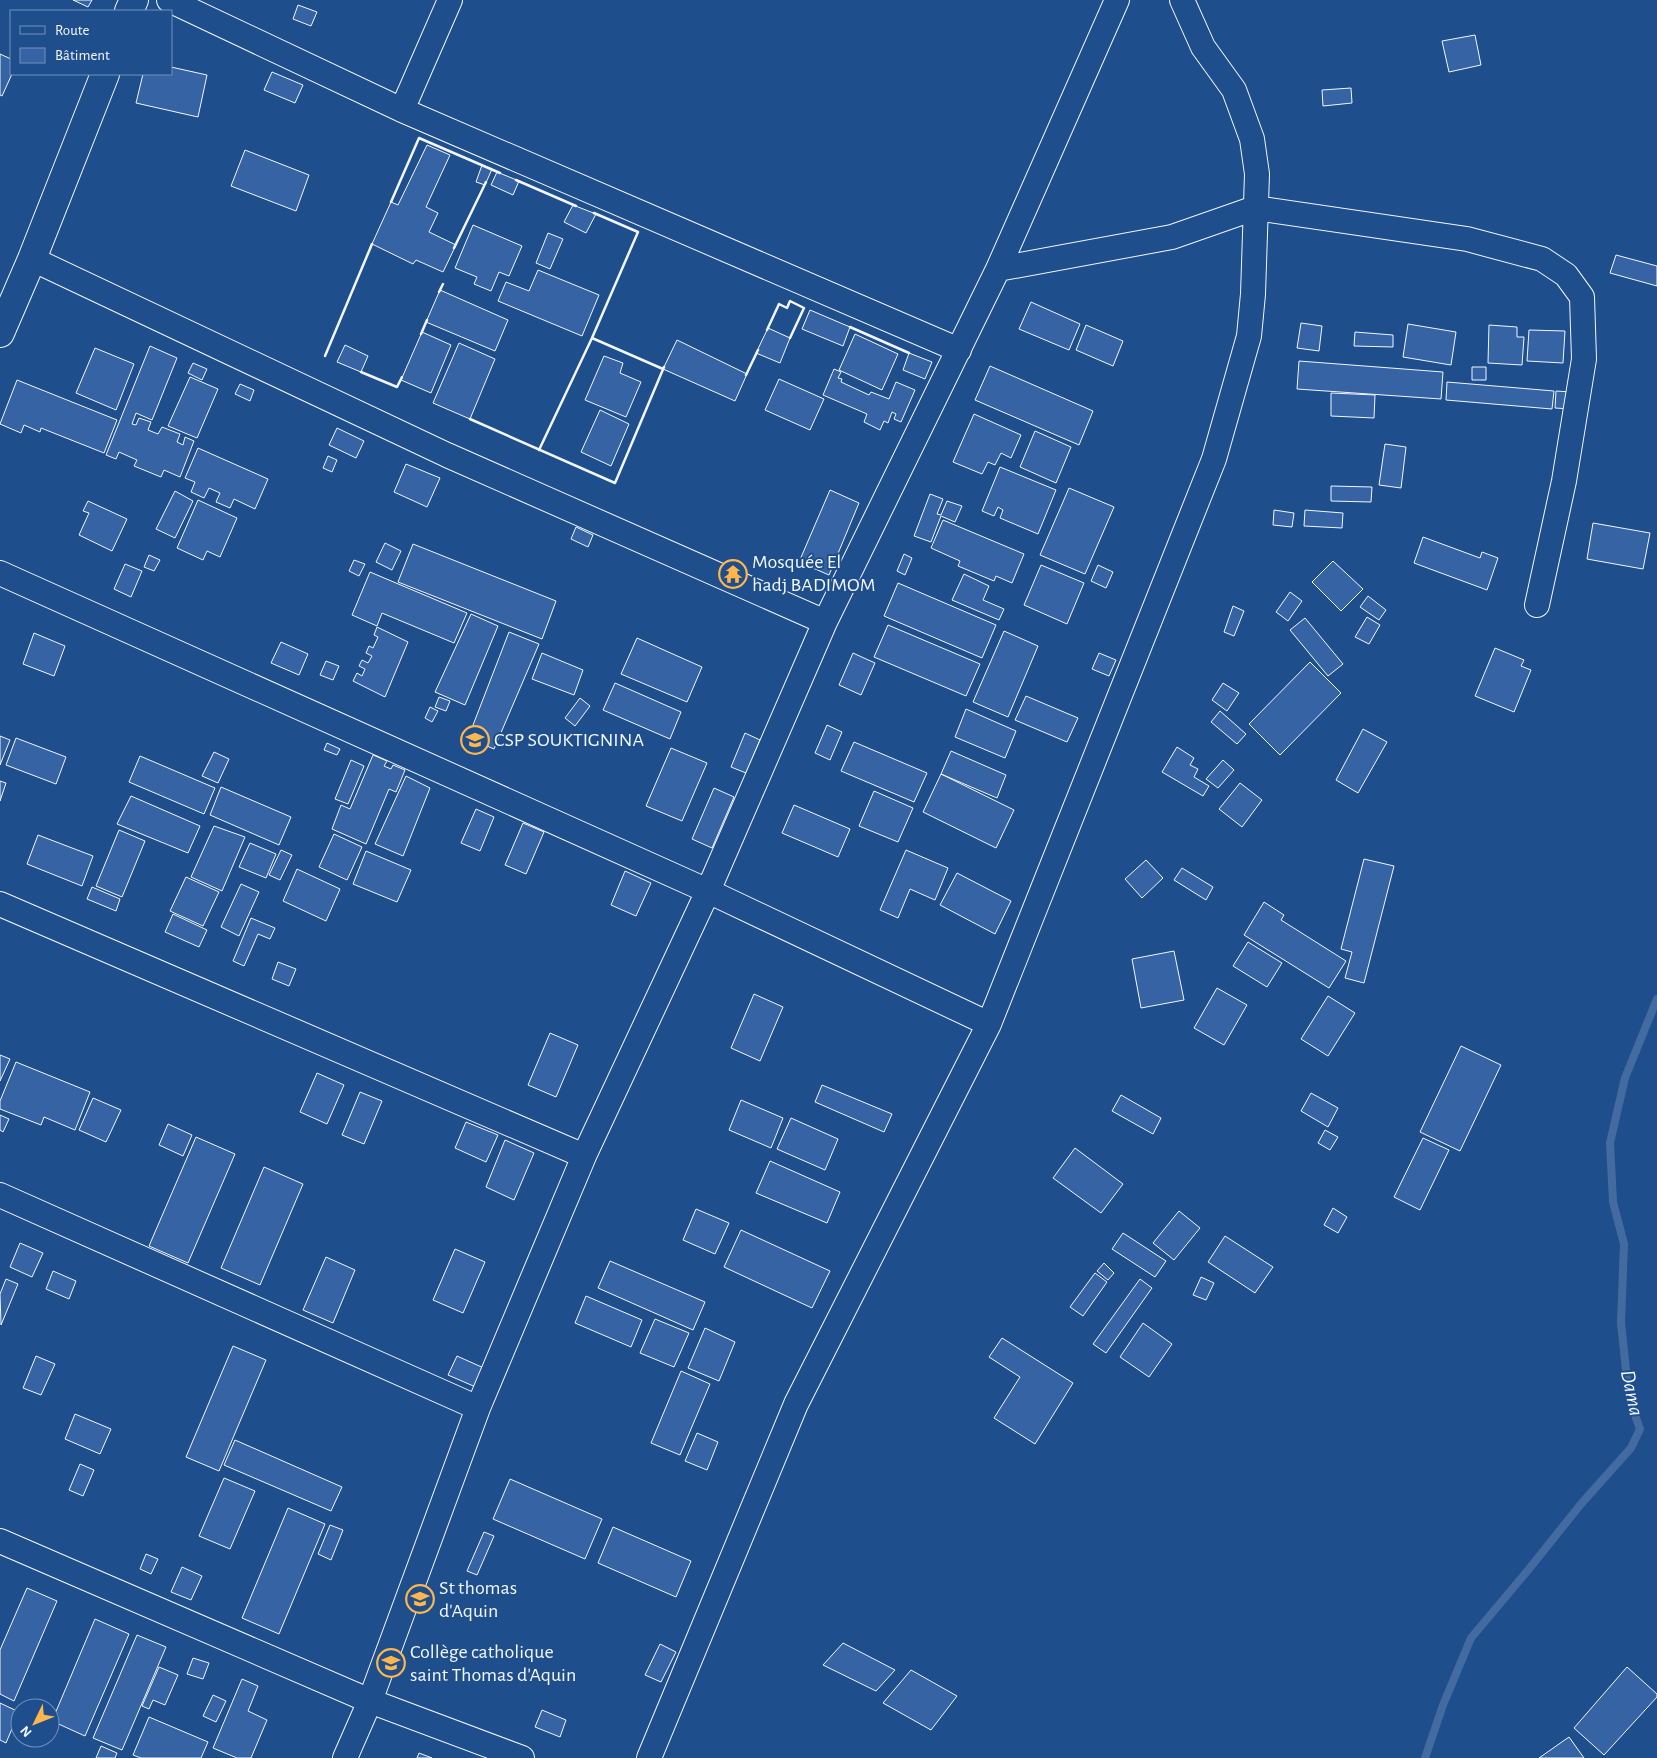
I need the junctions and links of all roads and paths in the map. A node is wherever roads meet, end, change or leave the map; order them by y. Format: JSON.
{"nodes":[{"id":1,"x":169,"y":0,"type":"edge"},
{"id":2,"x":450,"y":0,"type":"edge"},
{"id":3,"x":1116,"y":0,"type":"edge"},
{"id":4,"x":1182,"y":0,"type":"edge"},
{"id":5,"x":105,"y":75,"type":"edge"},
{"id":6,"x":402,"y":110,"type":"junction"},
{"id":7,"x":1255,"y":208,"type":"junction"},
{"id":8,"x":32,"y":259,"type":"junction"},
{"id":9,"x":998,"y":269,"type":"junction"},
{"id":10,"x":0,"y":333,"type":"edge"},
{"id":11,"x":959,"y":350,"type":"junction"},
{"id":12,"x":0,"y":573,"type":"edge"},
{"id":13,"x":1537,"y":606,"type":"dead end"},
{"id":14,"x":825,"y":622,"type":"junction"},
{"id":15,"x":708,"y":891,"type":"junction"},
{"id":16,"x":0,"y":904,"type":"edge"},
{"id":17,"x":989,"y":1024,"type":"junction"},
{"id":18,"x":584,"y":1156,"type":"junction"},
{"id":19,"x":0,"y":1195,"type":"edge"},
{"id":20,"x":478,"y":1408,"type":"junction"},
{"id":21,"x":0,"y":1541,"type":"edge"},
{"id":22,"x":370,"y":1701,"type":"junction"},
{"id":23,"x":345,"y":1758,"type":"edge"},
{"id":24,"x":522,"y":1758,"type":"edge"},
{"id":25,"x":649,"y":1758,"type":"edge"}],
"edges":[{"from":1,"to":6,"type":"street"},
{"from":2,"to":6,"type":"street"},
{"from":3,"to":9,"type":"street"},
{"from":4,"to":7,"type":"street"},
{"from":5,"to":8,"type":"street"},
{"from":6,"to":11,"type":"street"},
{"from":7,"to":9,"type":"street"},
{"from":7,"to":13,"type":"street"},
{"from":7,"to":17,"type":"street"},
{"from":8,"to":10,"type":"street"},
{"from":8,"to":14,"type":"street"},
{"from":9,"to":11,"type":"street"},
{"from":11,"to":14,"type":"street"},
{"from":12,"to":15,"type":"street"},
{"from":14,"to":15,"type":"street"},
{"from":15,"to":17,"type":"street"},
{"from":15,"to":18,"type":"street"},
{"from":16,"to":18,"type":"street"},
{"from":17,"to":25,"type":"street"},
{"from":18,"to":20,"type":"street"},
{"from":19,"to":20,"type":"street"},
{"from":20,"to":22,"type":"street"},
{"from":21,"to":22,"type":"street"},
{"from":22,"to":23,"type":"street"},
{"from":22,"to":24,"type":"street"}]}
